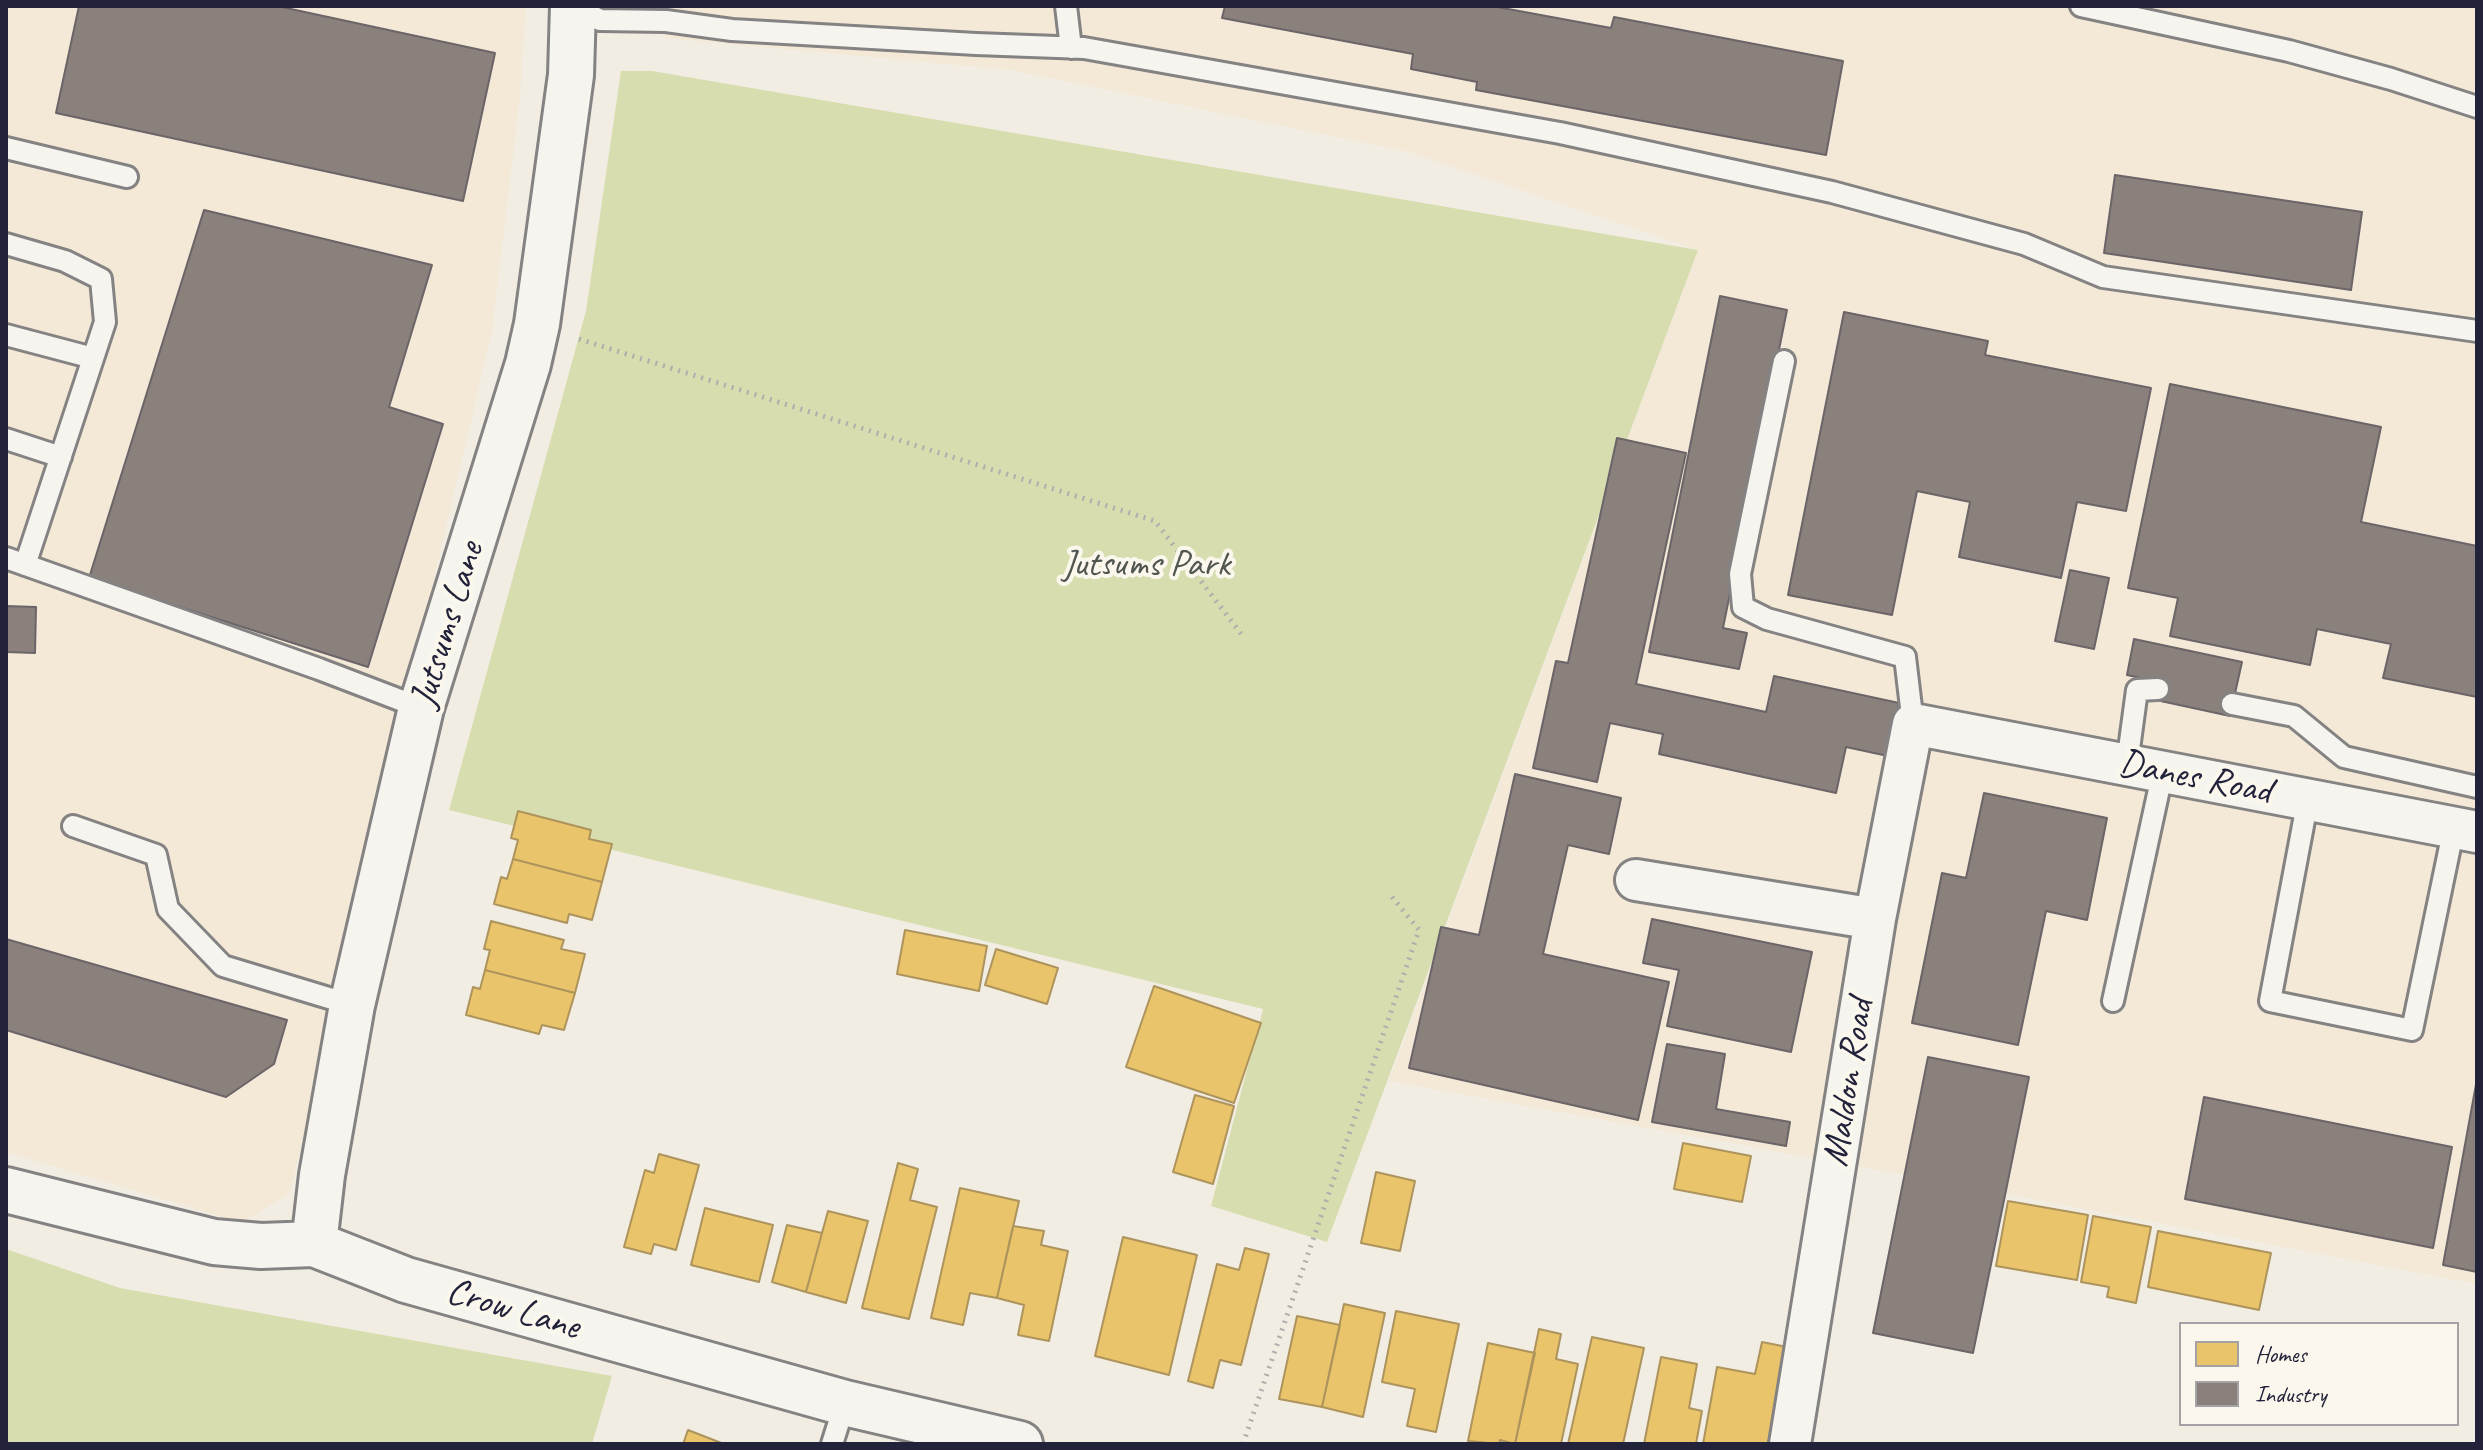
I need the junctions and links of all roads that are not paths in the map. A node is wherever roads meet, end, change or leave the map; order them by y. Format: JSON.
{"nodes":[{"id":1,"x":574,"y":6,"type":"edge"},
{"id":2,"x":1066,"y":6,"type":"edge"},
{"id":3,"x":2081,"y":6,"type":"edge"},
{"id":4,"x":1071,"y":48,"type":"junction"},
{"id":5,"x":2477,"y":107,"type":"edge"},
{"id":6,"x":6,"y":148,"type":"edge"},
{"id":7,"x":127,"y":177,"type":"dead end"},
{"id":8,"x":6,"y":244,"type":"edge"},
{"id":9,"x":2477,"y":331,"type":"edge"},
{"id":10,"x":6,"y":335,"type":"edge"},
{"id":11,"x":93,"y":358,"type":"junction"},
{"id":12,"x":1784,"y":361,"type":"dead end"},
{"id":13,"x":6,"y":439,"type":"edge"},
{"id":14,"x":61,"y":457,"type":"junction"},
{"id":15,"x":16,"y":561,"type":"edge"},
{"id":16,"x":2158,"y":689,"type":"dead end"},
{"id":17,"x":2232,"y":704,"type":"dead end"},
{"id":18,"x":421,"y":708,"type":"junction"},
{"id":19,"x":1913,"y":724,"type":"junction"},
{"id":20,"x":2145,"y":768,"type":"junction"},
{"id":21,"x":2477,"y":787,"type":"edge"},
{"id":22,"x":2308,"y":799,"type":"junction"},
{"id":23,"x":73,"y":826,"type":"dead end"},
{"id":24,"x":2466,"y":829,"type":"edge"},
{"id":25,"x":1636,"y":880,"type":"dead end"},
{"id":26,"x":1875,"y":919,"type":"junction"},
{"id":27,"x":2113,"y":1001,"type":"dead end"},
{"id":28,"x":352,"y":1005,"type":"junction"},
{"id":29,"x":6,"y":1190,"type":"edge"},
{"id":30,"x":314,"y":1244,"type":"junction"},
{"id":31,"x":845,"y":1403,"type":"junction"},
{"id":32,"x":832,"y":1444,"type":"edge"},
{"id":33,"x":1020,"y":1444,"type":"edge"},
{"id":34,"x":1790,"y":1444,"type":"edge"}],
"edges":[{"from":1,"to":4,"type":"lane"},
{"from":1,"to":18,"type":"street","name":"Jutsums Lane"},
{"from":2,"to":4,"type":"lane"},
{"from":3,"to":5,"type":"lane"},
{"from":4,"to":9,"type":"lane"},
{"from":6,"to":7,"type":"lane"},
{"from":8,"to":11,"type":"lane"},
{"from":10,"to":11,"type":"lane"},
{"from":11,"to":14,"type":"lane"},
{"from":12,"to":19,"type":"lane"},
{"from":13,"to":14,"type":"lane"},
{"from":14,"to":15,"type":"lane"},
{"from":15,"to":18,"type":"lane"},
{"from":16,"to":20,"type":"lane"},
{"from":17,"to":21,"type":"lane"},
{"from":18,"to":28,"type":"street","name":"Jutsums Lane"},
{"from":19,"to":20,"type":"street","name":"Danes Road"},
{"from":19,"to":26,"type":"street","name":"Maldon Road"},
{"from":20,"to":22,"type":"street","name":"Danes Road"},
{"from":20,"to":27,"type":"lane"},
{"from":22,"to":24,"type":"street","name":"Danes Road"},
{"from":22,"to":24,"type":"lane"},
{"from":23,"to":28,"type":"lane"},
{"from":25,"to":26,"type":"street"},
{"from":26,"to":34,"type":"street","name":"Maldon Road"},
{"from":28,"to":30,"type":"street","name":"Jutsums Lane"},
{"from":29,"to":30,"type":"street","name":"Crow Lane"},
{"from":30,"to":31,"type":"street","name":"Crow Lane"},
{"from":31,"to":32,"type":"lane"},
{"from":31,"to":33,"type":"street","name":"Crow Lane"}]}
